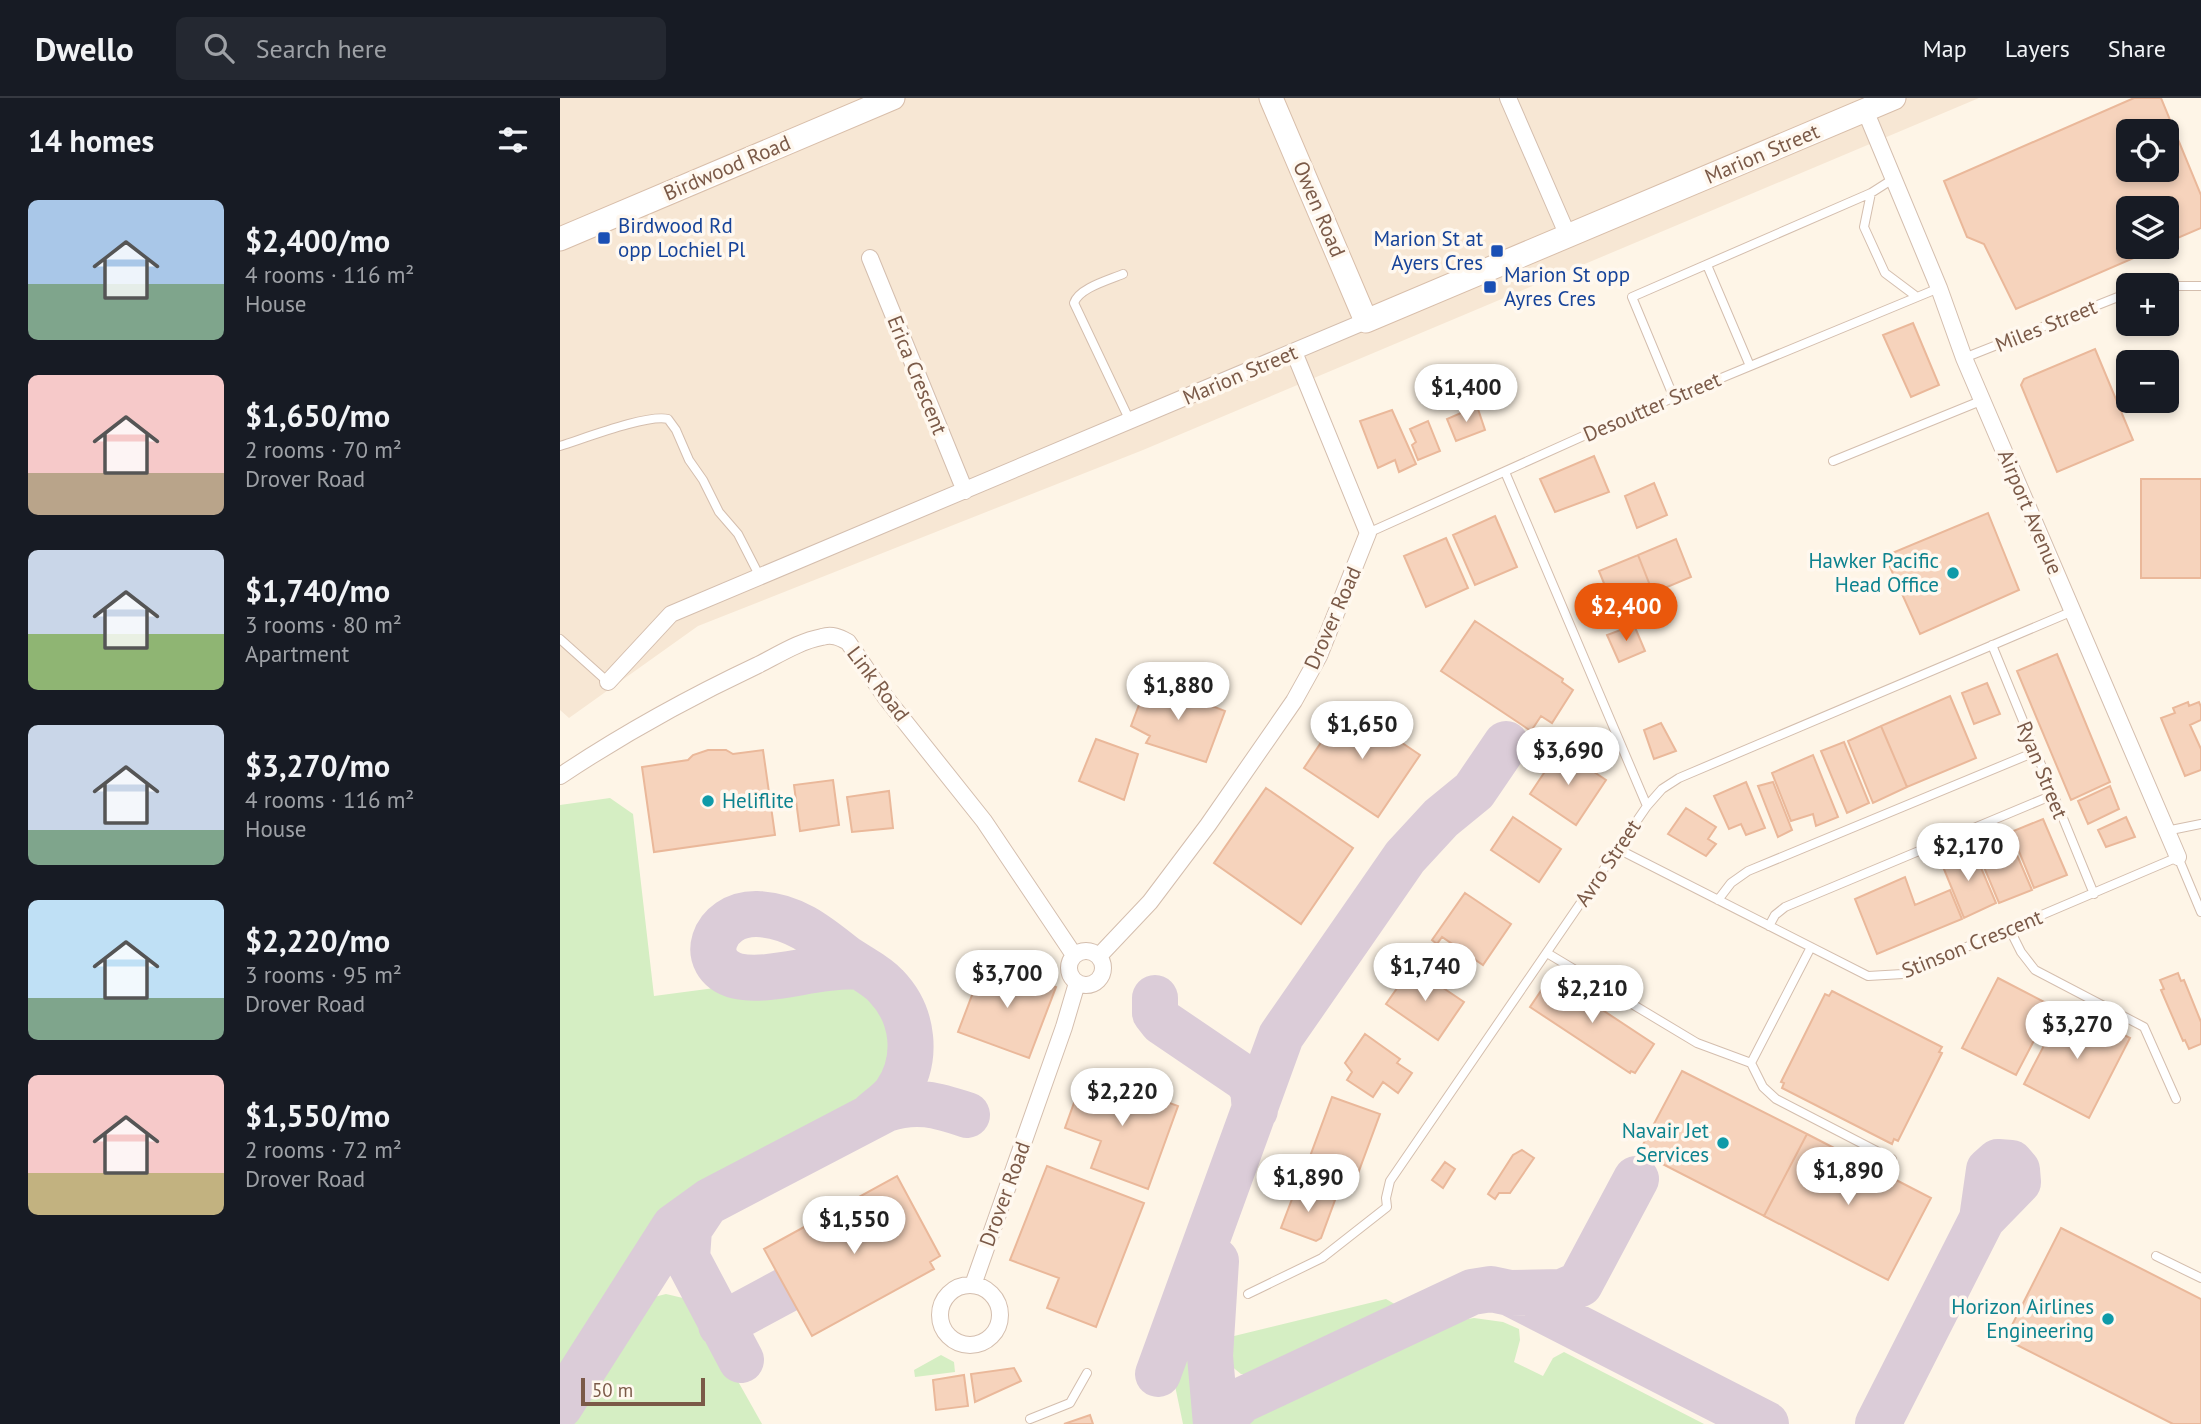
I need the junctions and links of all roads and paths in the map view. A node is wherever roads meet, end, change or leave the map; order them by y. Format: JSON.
{"nodes":[{"id":1,"x":893,"y":98,"type":"edge"},
{"id":2,"x":1271,"y":98,"type":"edge"},
{"id":3,"x":1508,"y":98,"type":"edge"},
{"id":4,"x":1894,"y":98,"type":"edge"},
{"id":5,"x":1865,"y":110,"type":"junction"},
{"id":6,"x":1893,"y":179,"type":"junction"},
{"id":7,"x":1871,"y":193,"type":"junction"},
{"id":8,"x":1568,"y":236,"type":"junction"},
{"id":9,"x":560,"y":239,"type":"edge"},
{"id":10,"x":870,"y":258,"type":"dead end"},
{"id":11,"x":1707,"y":265,"type":"junction"},
{"id":12,"x":1123,"y":274,"type":"dead end"},
{"id":13,"x":2179,"y":286,"type":"edge"},
{"id":14,"x":2201,"y":286,"type":"edge"},
{"id":15,"x":1939,"y":288,"type":"junction"},
{"id":16,"x":1917,"y":297,"type":"junction"},
{"id":17,"x":2116,"y":298,"type":"edge"},
{"id":18,"x":1366,"y":321,"type":"junction"},
{"id":19,"x":1294,"y":352,"type":"junction"},
{"id":20,"x":1964,"y":358,"type":"junction"},
{"id":21,"x":1750,"y":366,"type":"junction"},
{"id":22,"x":1674,"y":398,"type":"junction"},
{"id":23,"x":1983,"y":400,"type":"junction"},
{"id":24,"x":1130,"y":422,"type":"junction"},
{"id":25,"x":560,"y":446,"type":"edge"},
{"id":26,"x":1833,"y":461,"type":"dead end"},
{"id":27,"x":1505,"y":472,"type":"junction"},
{"id":28,"x":965,"y":491,"type":"junction"},
{"id":29,"x":1368,"y":533,"type":"junction"},
{"id":30,"x":760,"y":577,"type":"junction"},
{"id":31,"x":2073,"y":611,"type":"junction"},
{"id":32,"x":560,"y":639,"type":"edge"},
{"id":33,"x":1992,"y":645,"type":"junction"},
{"id":34,"x":608,"y":682,"type":"joint"},
{"id":35,"x":2035,"y":752,"type":"junction"},
{"id":36,"x":560,"y":776,"type":"edge"},
{"id":37,"x":2053,"y":795,"type":"junction"},
{"id":38,"x":1647,"y":806,"type":"junction"},
{"id":39,"x":2201,"y":824,"type":"edge"},
{"id":40,"x":2165,"y":831,"type":"junction"},
{"id":41,"x":1618,"y":849,"type":"junction"},
{"id":42,"x":2178,"y":857,"type":"junction"},
{"id":43,"x":2094,"y":894,"type":"junction"},
{"id":44,"x":1718,"y":900,"type":"junction"},
{"id":45,"x":2201,"y":912,"type":"edge"},
{"id":46,"x":1769,"y":926,"type":"junction"},
{"id":47,"x":2010,"y":930,"type":"junction"},
{"id":48,"x":1811,"y":947,"type":"junction"},
{"id":49,"x":1547,"y":953,"type":"junction"},
{"id":50,"x":1074,"y":955,"type":"junction"},
{"id":51,"x":1099,"y":957,"type":"junction"},
{"id":52,"x":1077,"y":983,"type":"junction"},
{"id":53,"x":1751,"y":1063,"type":"junction"},
{"id":54,"x":2176,"y":1100,"type":"dead end"},
{"id":55,"x":1892,"y":1159,"type":"dead end"},
{"id":56,"x":2156,"y":1256,"type":"dead end"},
{"id":57,"x":2201,"y":1278,"type":"edge"},
{"id":58,"x":973,"y":1286,"type":"dead end"},
{"id":59,"x":1248,"y":1294,"type":"dead end"},
{"id":60,"x":1087,"y":1373,"type":"dead end"},
{"id":61,"x":1030,"y":1419,"type":"dead end"}],
"edges":[{"from":1,"to":9,"type":"main road","name":"Birdwood Road"},
{"from":2,"to":18,"type":"main road","name":"Owen Road"},
{"from":3,"to":8,"type":"street"},
{"from":4,"to":5,"type":"main road","name":"Marion Street"},
{"from":5,"to":6,"type":"street","name":"Airport Avenue"},
{"from":5,"to":8,"type":"main road","name":"Marion Street"},
{"from":6,"to":7,"type":"lane"},
{"from":6,"to":15,"type":"street","name":"Airport Avenue"},
{"from":7,"to":11,"type":"lane"},
{"from":7,"to":16,"type":"lane"},
{"from":8,"to":18,"type":"main road","name":"Marion Street"},
{"from":10,"to":28,"type":"street","name":"Erica Crescent"},
{"from":11,"to":21,"type":"lane"},
{"from":11,"to":22,"type":"lane"},
{"from":12,"to":24,"type":"lane"},
{"from":13,"to":14,"type":"lane"},
{"from":15,"to":16,"type":"lane","name":"Desoutter Street"},
{"from":15,"to":20,"type":"street","name":"Airport Avenue"},
{"from":16,"to":21,"type":"lane","name":"Desoutter Street"},
{"from":17,"to":20,"type":"lane","name":"Miles Street"},
{"from":18,"to":19,"type":"street","name":"Marion Street"},
{"from":19,"to":24,"type":"street","name":"Marion Street"},
{"from":19,"to":29,"type":"street"},
{"from":20,"to":23,"type":"street","name":"Airport Avenue"},
{"from":21,"to":22,"type":"lane","name":"Desoutter Street"},
{"from":22,"to":27,"type":"lane","name":"Desoutter Street"},
{"from":23,"to":26,"type":"lane"},
{"from":23,"to":31,"type":"street","name":"Airport Avenue"},
{"from":24,"to":28,"type":"street","name":"Marion Street"},
{"from":25,"to":30,"type":"lane"},
{"from":27,"to":29,"type":"lane","name":"Desoutter Street"},
{"from":27,"to":38,"type":"lane"},
{"from":28,"to":30,"type":"street","name":"Marion Street"},
{"from":29,"to":51,"type":"street","name":"Drover Road"},
{"from":30,"to":34,"type":"street","name":"Marion Street"},
{"from":31,"to":33,"type":"lane","name":"Avro Street"},
{"from":31,"to":40,"type":"street","name":"Airport Avenue"},
{"from":32,"to":34,"type":"lane"},
{"from":33,"to":35,"type":"lane","name":"Ryan Street"},
{"from":33,"to":38,"type":"lane","name":"Avro Street"},
{"from":35,"to":37,"type":"lane","name":"Ryan Street"},
{"from":35,"to":44,"type":"lane"},
{"from":36,"to":50,"type":"street","name":"Link Road"},
{"from":37,"to":43,"type":"lane","name":"Ryan Street"},
{"from":37,"to":46,"type":"lane"},
{"from":38,"to":41,"type":"lane","name":"Avro Street"},
{"from":39,"to":40,"type":"lane"},
{"from":40,"to":42,"type":"street","name":"Airport Avenue"},
{"from":41,"to":44,"type":"lane","name":"Stinson Crescent"},
{"from":41,"to":49,"type":"lane","name":"Avro Street"},
{"from":42,"to":43,"type":"lane","name":"Stinson Crescent"},
{"from":42,"to":45,"type":"lane","name":"Airport Avenue"},
{"from":43,"to":47,"type":"lane","name":"Stinson Crescent"},
{"from":44,"to":46,"type":"lane","name":"Stinson Crescent"},
{"from":46,"to":48,"type":"lane","name":"Stinson Crescent"},
{"from":47,"to":48,"type":"lane","name":"Stinson Crescent"},
{"from":47,"to":54,"type":"lane"},
{"from":48,"to":53,"type":"lane"},
{"from":49,"to":53,"type":"lane"},
{"from":49,"to":59,"type":"lane","name":"Avro Street"},
{"from":50,"to":51,"type":"street"},
{"from":50,"to":52,"type":"street"},
{"from":51,"to":52,"type":"street"},
{"from":52,"to":58,"type":"street","name":"Drover Road"},
{"from":53,"to":55,"type":"lane"},
{"from":56,"to":57,"type":"lane"},
{"from":60,"to":61,"type":"lane"}]}
